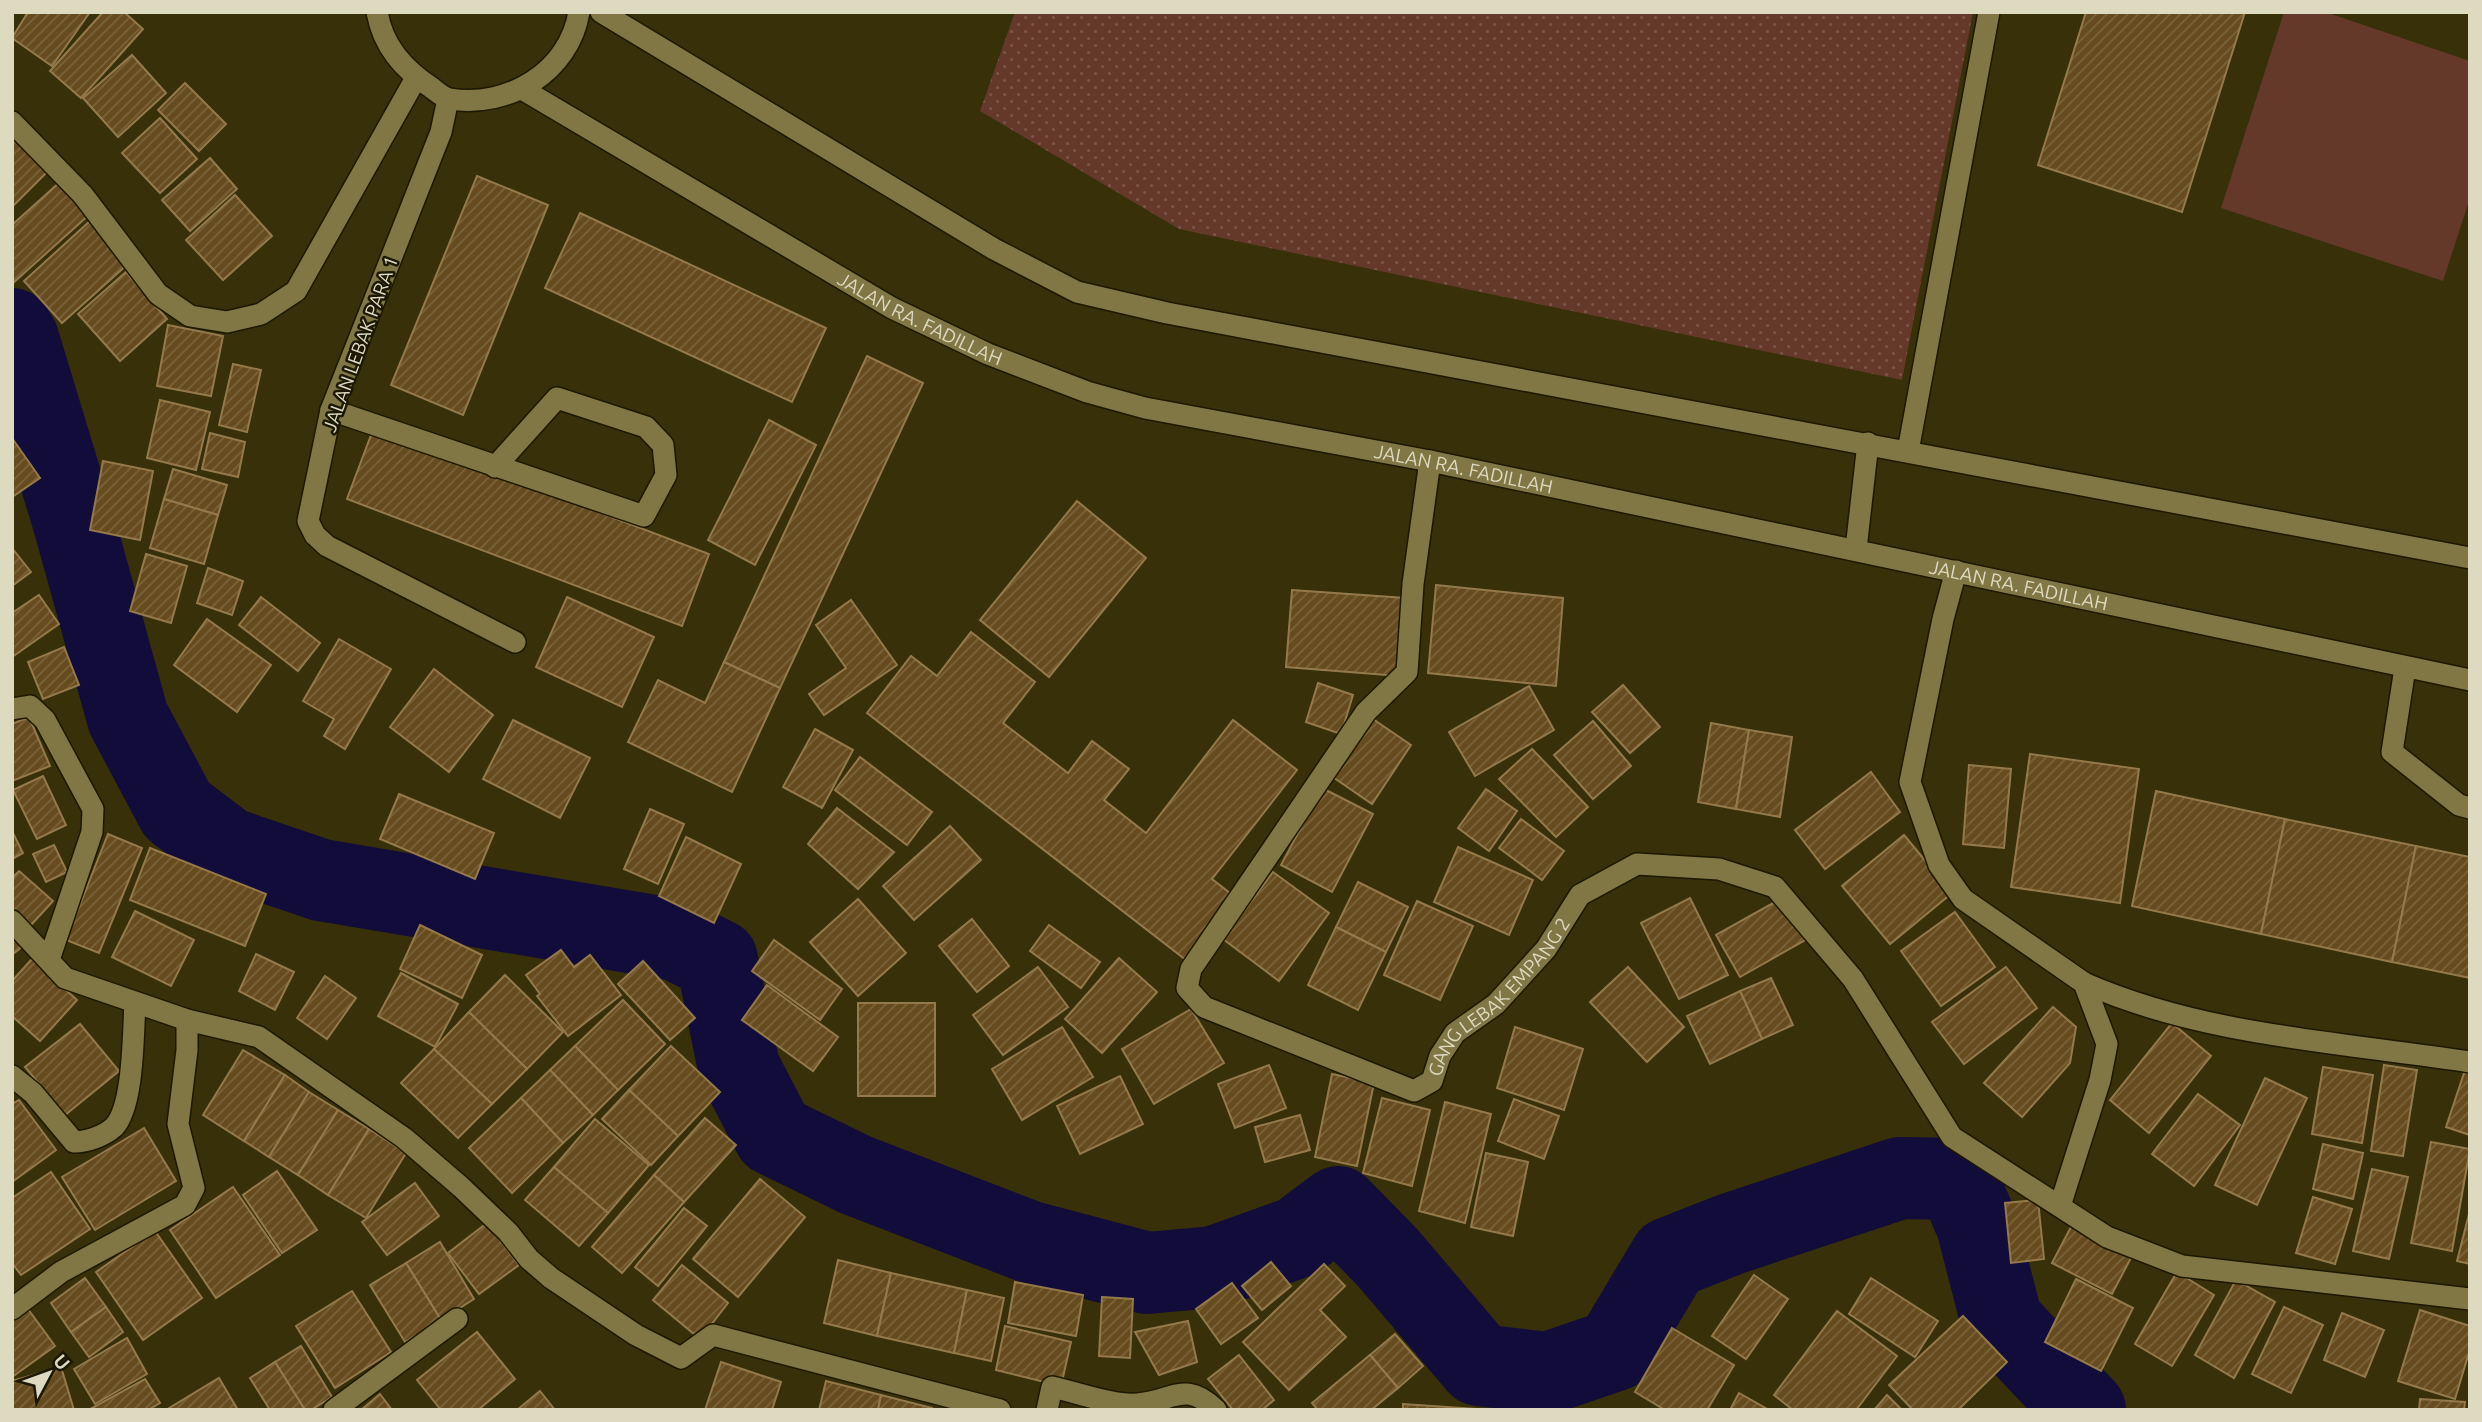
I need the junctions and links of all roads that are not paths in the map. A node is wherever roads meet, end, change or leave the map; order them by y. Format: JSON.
{"nodes":[{"id":1,"x":377,"y":12,"type":"edge"},
{"id":2,"x":579,"y":12,"type":"edge"},
{"id":3,"x":601,"y":12,"type":"edge"},
{"id":4,"x":1989,"y":12,"type":"edge"},
{"id":5,"x":416,"y":78,"type":"junction"},
{"id":6,"x":522,"y":89,"type":"junction"},
{"id":7,"x":448,"y":99,"type":"junction"},
{"id":8,"x":12,"y":122,"type":"edge"},
{"id":9,"x":331,"y":410,"type":"junction"},
{"id":10,"x":1868,"y":443,"type":"junction"},
{"id":11,"x":1908,"y":451,"type":"junction"},
{"id":12,"x":1430,"y":461,"type":"junction"},
{"id":13,"x":495,"y":467,"type":"junction"},
{"id":14,"x":1856,"y":549,"type":"junction"},
{"id":15,"x":2470,"y":558,"type":"edge"},
{"id":16,"x":1956,"y":571,"type":"junction"},
{"id":17,"x":516,"y":642,"type":"dead end"},
{"id":18,"x":2404,"y":668,"type":"junction"},
{"id":19,"x":2470,"y":680,"type":"edge"},
{"id":20,"x":12,"y":709,"type":"edge"},
{"id":21,"x":2470,"y":808,"type":"edge"},
{"id":22,"x":12,"y":921,"type":"edge"},
{"id":23,"x":49,"y":961,"type":"junction"},
{"id":24,"x":2084,"y":983,"type":"junction"},
{"id":25,"x":135,"y":1003,"type":"junction"},
{"id":26,"x":187,"y":1020,"type":"junction"},
{"id":27,"x":2470,"y":1062,"type":"edge"},
{"id":28,"x":12,"y":1076,"type":"edge"},
{"id":29,"x":2060,"y":1206,"type":"junction"},
{"id":30,"x":2470,"y":1299,"type":"edge"},
{"id":31,"x":12,"y":1309,"type":"edge"},
{"id":32,"x":457,"y":1319,"type":"dead end"},
{"id":33,"x":1209,"y":1404,"type":"edge"},
{"id":34,"x":334,"y":1410,"type":"edge"},
{"id":35,"x":1000,"y":1410,"type":"edge"},
{"id":36,"x":1047,"y":1410,"type":"edge"}],
"edges":[{"from":1,"to":5,"type":"street"},
{"from":2,"to":6,"type":"street"},
{"from":3,"to":10,"type":"street"},
{"from":4,"to":11,"type":"street"},
{"from":5,"to":7,"type":"street"},
{"from":5,"to":8,"type":"street"},
{"from":6,"to":7,"type":"street"},
{"from":6,"to":12,"type":"street","name":"JALAN RA. FADILLAH"},
{"from":7,"to":9,"type":"street","name":"JALAN LEBAK PARA 1"},
{"from":9,"to":13,"type":"street"},
{"from":9,"to":17,"type":"street","name":"JALAN LEBAK PARA 1"},
{"from":10,"to":11,"type":"street"},
{"from":10,"to":14,"type":"street"},
{"from":11,"to":15,"type":"street"},
{"from":12,"to":14,"type":"street","name":"JALAN RA. FADILLAH"},
{"from":12,"to":29,"type":"street","name":"GANG LEBAK EMPANG 2"},
{"from":13,"to":13,"type":"street"},
{"from":14,"to":16,"type":"street","name":"JALAN RA. FADILLAH"},
{"from":16,"to":18,"type":"street","name":"JALAN RA. FADILLAH"},
{"from":16,"to":24,"type":"street"},
{"from":18,"to":19,"type":"street","name":"JALAN RA. FADILLAH"},
{"from":18,"to":21,"type":"street"},
{"from":20,"to":23,"type":"street"},
{"from":22,"to":23,"type":"street"},
{"from":23,"to":25,"type":"street"},
{"from":24,"to":27,"type":"street"},
{"from":24,"to":29,"type":"street"},
{"from":25,"to":26,"type":"street"},
{"from":25,"to":28,"type":"street"},
{"from":26,"to":31,"type":"street"},
{"from":26,"to":35,"type":"street"},
{"from":29,"to":30,"type":"street"},
{"from":32,"to":34,"type":"street"},
{"from":33,"to":36,"type":"street"}]}
